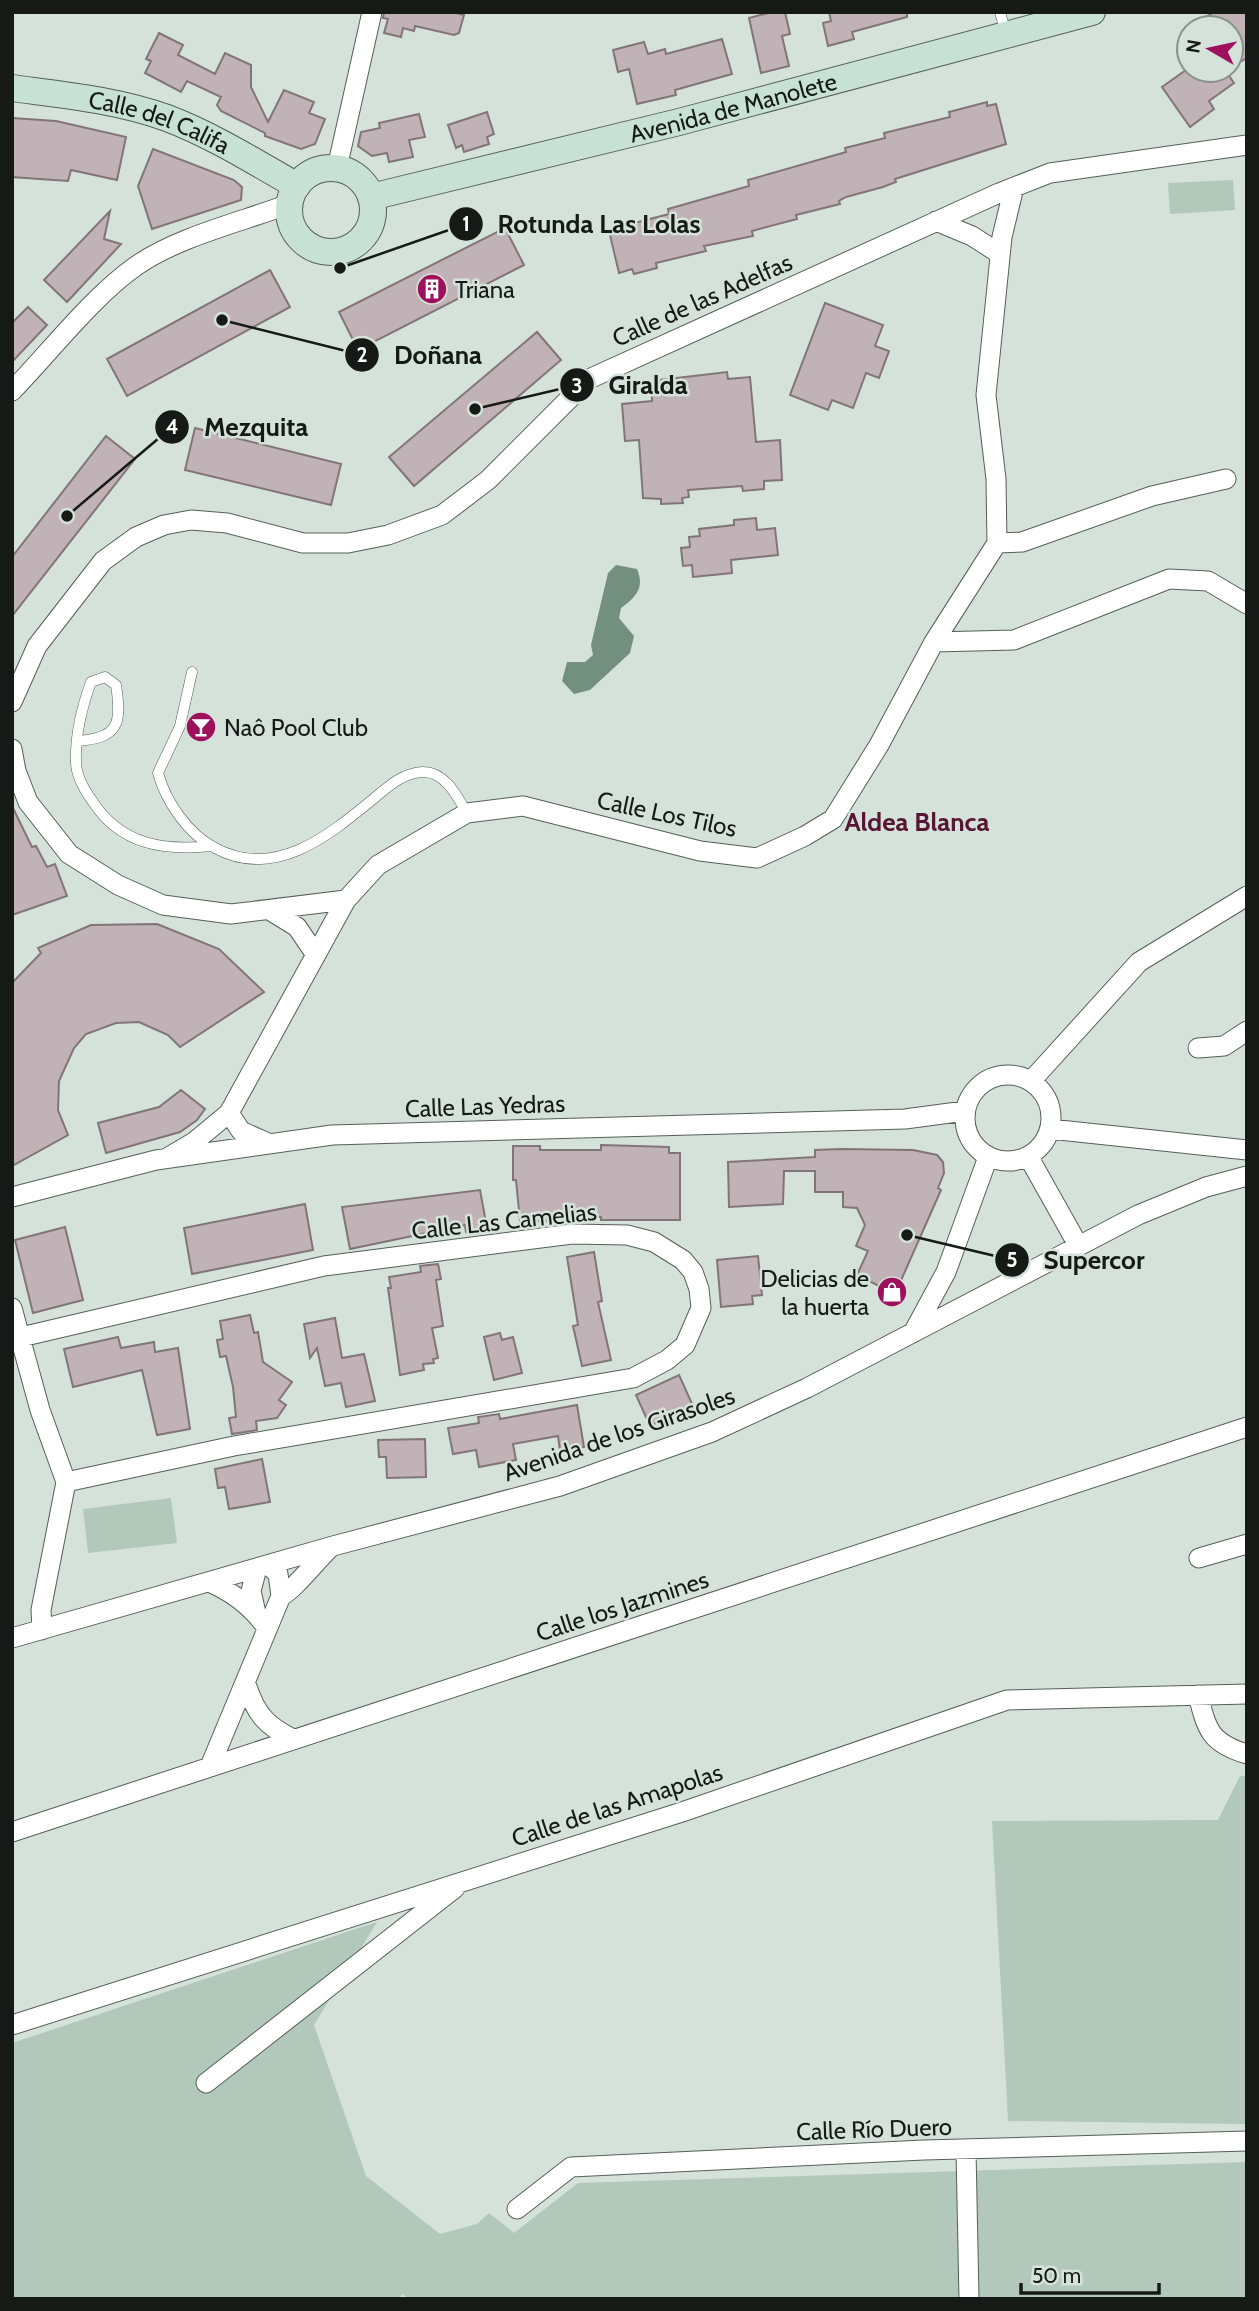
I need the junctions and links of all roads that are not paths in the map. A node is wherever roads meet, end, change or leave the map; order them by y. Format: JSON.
{"nodes":[{"id":1,"x":372,"y":12,"type":"edge"},
{"id":2,"x":1092,"y":12,"type":"edge"},
{"id":3,"x":1012,"y":23,"type":"edge"},
{"id":4,"x":12,"y":88,"type":"edge"},
{"id":5,"x":1247,"y":145,"type":"edge"},
{"id":6,"x":337,"y":169,"type":"junction"},
{"id":7,"x":1014,"y":187,"type":"junction"},
{"id":8,"x":293,"y":195,"type":"junction"},
{"id":9,"x":371,"y":197,"type":"junction"},
{"id":10,"x":936,"y":221,"type":"junction"},
{"id":11,"x":1000,"y":254,"type":"junction"},
{"id":12,"x":12,"y":391,"type":"edge"},
{"id":13,"x":1226,"y":479,"type":"dead end"},
{"id":14,"x":997,"y":543,"type":"junction"},
{"id":15,"x":1247,"y":604,"type":"edge"},
{"id":16,"x":934,"y":642,"type":"junction"},
{"id":17,"x":192,"y":671,"type":"dead end"},
{"id":18,"x":12,"y":702,"type":"edge"},
{"id":19,"x":77,"y":741,"type":"junction"},
{"id":20,"x":12,"y":748,"type":"edge"},
{"id":21,"x":467,"y":813,"type":"junction"},
{"id":22,"x":212,"y":846,"type":"junction"},
{"id":23,"x":1247,"y":896,"type":"edge"},
{"id":24,"x":346,"y":900,"type":"junction"},
{"id":25,"x":271,"y":911,"type":"junction"},
{"id":26,"x":316,"y":956,"type":"junction"},
{"id":27,"x":1247,"y":1031,"type":"edge"},
{"id":28,"x":1198,"y":1048,"type":"dead end"},
{"id":29,"x":1031,"y":1080,"type":"junction"},
{"id":30,"x":965,"y":1111,"type":"junction"},
{"id":31,"x":229,"y":1112,"type":"junction"},
{"id":32,"x":1050,"y":1129,"type":"junction"},
{"id":33,"x":269,"y":1143,"type":"junction"},
{"id":34,"x":1247,"y":1150,"type":"edge"},
{"id":35,"x":1028,"y":1156,"type":"junction"},
{"id":36,"x":988,"y":1157,"type":"junction"},
{"id":37,"x":167,"y":1158,"type":"junction"},
{"id":38,"x":1247,"y":1176,"type":"edge"},
{"id":39,"x":12,"y":1197,"type":"edge"},
{"id":40,"x":1078,"y":1245,"type":"junction"},
{"id":41,"x":12,"y":1308,"type":"edge"},
{"id":42,"x":913,"y":1333,"type":"junction"},
{"id":43,"x":21,"y":1337,"type":"junction"},
{"id":44,"x":1247,"y":1427,"type":"edge"},
{"id":45,"x":66,"y":1482,"type":"junction"},
{"id":46,"x":1247,"y":1544,"type":"edge"},
{"id":47,"x":333,"y":1546,"type":"junction"},
{"id":48,"x":1199,"y":1558,"type":"dead end"},
{"id":49,"x":262,"y":1567,"type":"junction"},
{"id":50,"x":209,"y":1582,"type":"junction"},
{"id":51,"x":281,"y":1596,"type":"junction"},
{"id":52,"x":262,"y":1621,"type":"junction"},
{"id":53,"x":42,"y":1630,"type":"junction"},
{"id":54,"x":12,"y":1638,"type":"edge"},
{"id":55,"x":246,"y":1684,"type":"junction"},
{"id":56,"x":1247,"y":1694,"type":"edge"},
{"id":57,"x":1198,"y":1695,"type":"junction"},
{"id":58,"x":293,"y":1739,"type":"junction"},
{"id":59,"x":1247,"y":1754,"type":"edge"},
{"id":60,"x":212,"y":1764,"type":"junction"},
{"id":61,"x":12,"y":1832,"type":"edge"},
{"id":62,"x":467,"y":1878,"type":"junction"},
{"id":63,"x":12,"y":2025,"type":"edge"},
{"id":64,"x":206,"y":2082,"type":"dead end"},
{"id":65,"x":1247,"y":2141,"type":"edge"},
{"id":66,"x":966,"y":2150,"type":"junction"},
{"id":67,"x":517,"y":2209,"type":"dead end"},
{"id":68,"x":969,"y":2299,"type":"edge"}],
"edges":[{"from":1,"to":6,"type":"street"},
{"from":2,"to":3,"type":"street","name":"Avenida de Manolete"},
{"from":3,"to":9,"type":"street","name":"Avenida de Manolete"},
{"from":4,"to":8,"type":"street","name":"Calle del Califa"},
{"from":5,"to":7,"type":"street","name":"Calle de las Adelfas"},
{"from":6,"to":8,"type":"street"},
{"from":6,"to":9,"type":"street"},
{"from":7,"to":10,"type":"street","name":"Calle de las Adelfas"},
{"from":7,"to":11,"type":"street"},
{"from":8,"to":9,"type":"street"},
{"from":8,"to":12,"type":"street"},
{"from":10,"to":11,"type":"street"},
{"from":10,"to":18,"type":"street","name":"Calle de las Adelfas"},
{"from":11,"to":14,"type":"street"},
{"from":13,"to":14,"type":"street"},
{"from":14,"to":16,"type":"street","name":"Calle Los Tilos"},
{"from":15,"to":16,"type":"street"},
{"from":16,"to":21,"type":"street","name":"Calle Los Tilos"},
{"from":17,"to":22,"type":"lane"},
{"from":19,"to":19,"type":"lane"},
{"from":19,"to":22,"type":"lane"},
{"from":20,"to":25,"type":"street"},
{"from":21,"to":22,"type":"lane"},
{"from":21,"to":24,"type":"street","name":"Calle Los Tilos"},
{"from":23,"to":29,"type":"street"},
{"from":24,"to":25,"type":"street"},
{"from":24,"to":26,"type":"street","name":"Calle Los Tilos"},
{"from":25,"to":26,"type":"street"},
{"from":26,"to":31,"type":"street","name":"Calle Los Tilos"},
{"from":27,"to":28,"type":"street"},
{"from":29,"to":30,"type":"street"},
{"from":29,"to":32,"type":"street"},
{"from":30,"to":33,"type":"street","name":"Calle Las Yedras"},
{"from":30,"to":36,"type":"street"},
{"from":31,"to":33,"type":"street"},
{"from":31,"to":37,"type":"street","name":"Calle Los Tilos"},
{"from":32,"to":34,"type":"street"},
{"from":32,"to":35,"type":"street"},
{"from":33,"to":37,"type":"street","name":"Calle Las Yedras"},
{"from":35,"to":36,"type":"street"},
{"from":35,"to":40,"type":"street"},
{"from":36,"to":42,"type":"street"},
{"from":37,"to":39,"type":"street","name":"Calle Las Yedras"},
{"from":38,"to":40,"type":"street","name":"Avenida de los Girasoles"},
{"from":40,"to":42,"type":"street","name":"Avenida de los Girasoles"},
{"from":41,"to":43,"type":"street"},
{"from":42,"to":47,"type":"street","name":"Avenida de los Girasoles"},
{"from":43,"to":45,"type":"street"},
{"from":43,"to":45,"type":"street","name":"Calle Las Camelias"},
{"from":44,"to":58,"type":"street","name":"Calle los Jazmines"},
{"from":45,"to":53,"type":"street"},
{"from":46,"to":48,"type":"street"},
{"from":47,"to":49,"type":"street","name":"Avenida de los Girasoles"},
{"from":47,"to":51,"type":"street"},
{"from":49,"to":50,"type":"street","name":"Avenida de los Girasoles"},
{"from":49,"to":51,"type":"street"},
{"from":49,"to":52,"type":"street"},
{"from":50,"to":52,"type":"street"},
{"from":50,"to":53,"type":"street","name":"Avenida de los Girasoles"},
{"from":51,"to":52,"type":"street"},
{"from":52,"to":55,"type":"street"},
{"from":53,"to":54,"type":"street","name":"Avenida de los Girasoles"},
{"from":55,"to":58,"type":"street"},
{"from":55,"to":60,"type":"street"},
{"from":56,"to":57,"type":"street","name":"Calle de las Amapolas"},
{"from":57,"to":59,"type":"street"},
{"from":57,"to":62,"type":"street","name":"Calle de las Amapolas"},
{"from":58,"to":60,"type":"street","name":"Calle los Jazmines"},
{"from":60,"to":61,"type":"street","name":"Calle los Jazmines"},
{"from":62,"to":63,"type":"street","name":"Calle de las Amapolas"},
{"from":62,"to":64,"type":"street"},
{"from":65,"to":66,"type":"street","name":"Calle Río Duero"},
{"from":66,"to":67,"type":"street","name":"Calle Río Duero"},
{"from":66,"to":68,"type":"street"}]}
